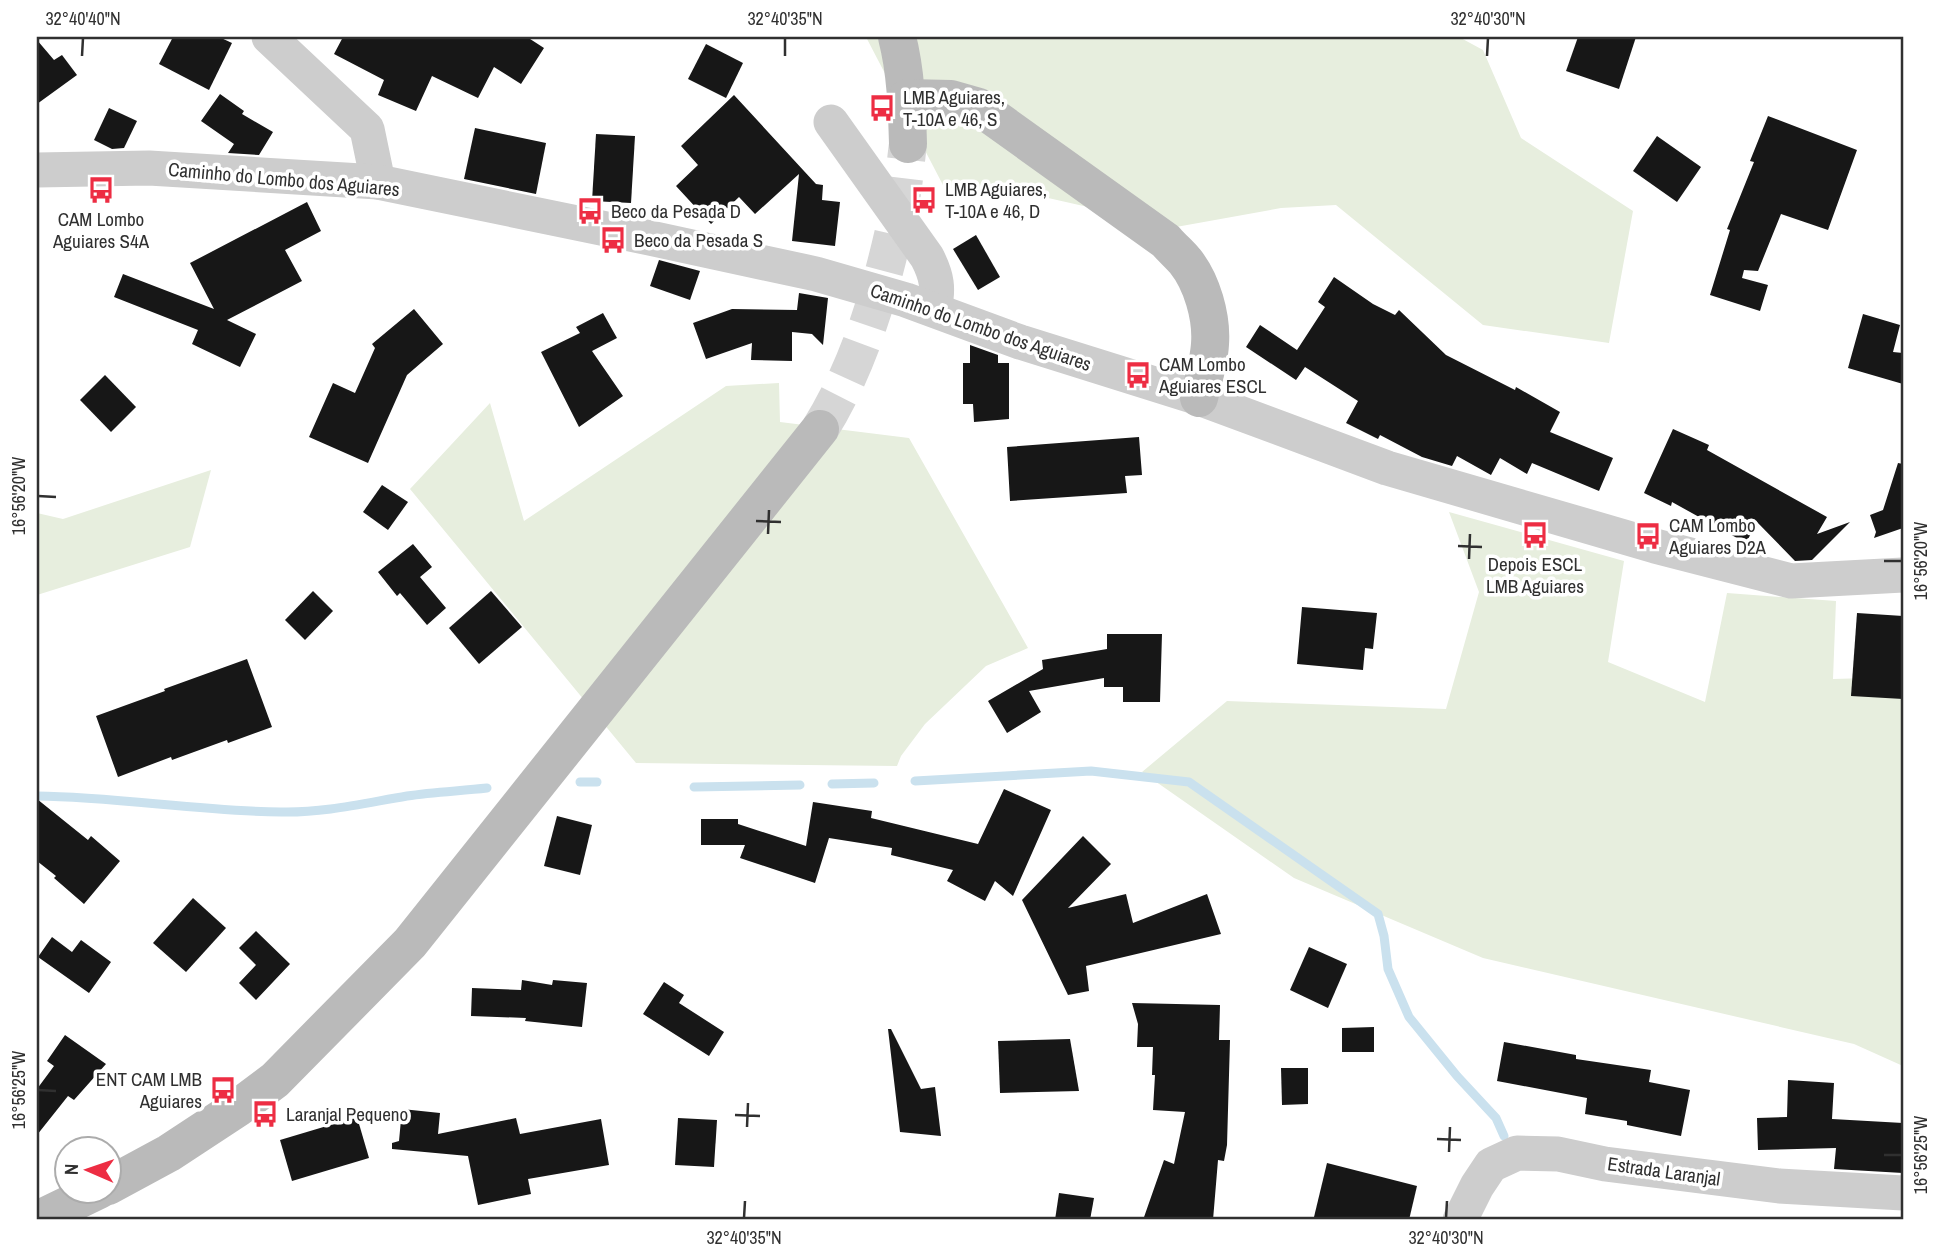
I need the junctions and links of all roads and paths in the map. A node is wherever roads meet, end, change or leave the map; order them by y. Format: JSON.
{"nodes":[{"id":1,"x":269,"y":37,"type":"edge"},
{"id":2,"x":897,"y":37,"type":"edge"},
{"id":3,"x":906,"y":98,"type":"junction"},
{"id":4,"x":831,"y":122,"type":"dead end"},
{"id":5,"x":908,"y":144,"type":"tunnel mouth"},
{"id":6,"x":37,"y":170,"type":"edge"},
{"id":7,"x":378,"y":182,"type":"junction"},
{"id":8,"x":934,"y":309,"type":"junction"},
{"id":9,"x":1199,"y":398,"type":"junction"},
{"id":10,"x":820,"y":429,"type":"tunnel mouth"},
{"id":11,"x":1903,"y":575,"type":"edge"},
{"id":12,"x":122,"y":1178,"type":"edge"},
{"id":13,"x":1903,"y":1193,"type":"edge"},
{"id":14,"x":71,"y":1204,"type":"edge"},
{"id":15,"x":37,"y":1220,"type":"edge"},
{"id":16,"x":1460,"y":1220,"type":"edge"}],
"edges":[{"from":1,"to":7,"type":"street"},
{"from":2,"to":3,"type":"main road"},
{"from":3,"to":5,"type":"main road"},
{"from":3,"to":9,"type":"main road"},
{"from":4,"to":8,"type":"street"},
{"from":6,"to":7,"type":"street","name":"Caminho do Lombo dos Aguiares"},
{"from":7,"to":8,"type":"street","name":"Caminho do Lombo dos Aguiares"},
{"from":8,"to":9,"type":"street","name":"Caminho do Lombo dos Aguiares"},
{"from":9,"to":11,"type":"street","name":"Caminho do Lombo dos Aguiares"},
{"from":10,"to":12,"type":"main road"},
{"from":13,"to":16,"type":"street","name":"Estrada Laranjal"},
{"from":14,"to":15,"type":"main road"}]}
